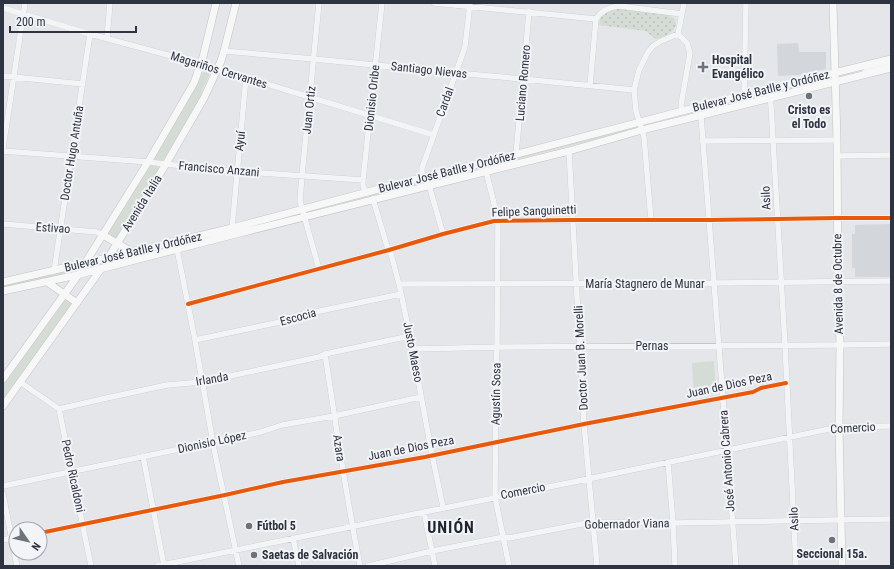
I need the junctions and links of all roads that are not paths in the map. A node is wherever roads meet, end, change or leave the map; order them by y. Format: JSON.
{"nodes":[{"id":1,"x":25,"y":3,"type":"edge"},
{"id":2,"x":110,"y":3,"type":"edge"},
{"id":3,"x":216,"y":3,"type":"edge"},
{"id":4,"x":236,"y":3,"type":"edge"},
{"id":5,"x":319,"y":3,"type":"edge"},
{"id":6,"x":382,"y":3,"type":"edge"},
{"id":7,"x":434,"y":3,"type":"edge"},
{"id":8,"x":684,"y":3,"type":"edge"},
{"id":9,"x":746,"y":3,"type":"edge"},
{"id":10,"x":833,"y":3,"type":"edge"},
{"id":11,"x":470,"y":5,"type":"edge"},
{"id":12,"x":3,"y":8,"type":"edge"},
{"id":13,"x":529,"y":12,"type":"junction"},
{"id":14,"x":23,"y":14,"type":"junction"},
{"id":15,"x":682,"y":14,"type":"junction"},
{"id":16,"x":596,"y":19,"type":"junction"},
{"id":17,"x":90,"y":34,"type":"junction"},
{"id":18,"x":678,"y":34,"type":"junction"},
{"id":19,"x":107,"y":38,"type":"junction"},
{"id":20,"x":224,"y":51,"type":"junction"},
{"id":21,"x":314,"y":59,"type":"junction"},
{"id":22,"x":891,"y":59,"type":"edge"},
{"id":23,"x":201,"y":64,"type":"junction"},
{"id":24,"x":891,"y":64,"type":"edge"},
{"id":25,"x":375,"y":65,"type":"junction"},
{"id":26,"x":891,"y":68,"type":"edge"},
{"id":27,"x":215,"y":69,"type":"junction"},
{"id":28,"x":836,"y":72,"type":"junction"},
{"id":29,"x":456,"y":73,"type":"junction"},
{"id":30,"x":3,"y":76,"type":"edge"},
{"id":31,"x":861,"y":76,"type":"junction"},
{"id":32,"x":14,"y":77,"type":"junction"},
{"id":33,"x":246,"y":78,"type":"junction"},
{"id":34,"x":523,"y":79,"type":"junction"},
{"id":35,"x":836,"y":82,"type":"junction"},
{"id":36,"x":83,"y":84,"type":"junction"},
{"id":37,"x":590,"y":85,"type":"junction"},
{"id":38,"x":770,"y":89,"type":"junction"},
{"id":39,"x":634,"y":90,"type":"junction"},
{"id":40,"x":742,"y":96,"type":"junction"},
{"id":41,"x":310,"y":97,"type":"junction"},
{"id":42,"x":770,"y":98,"type":"junction"},
{"id":43,"x":682,"y":111,"type":"junction"},
{"id":44,"x":370,"y":115,"type":"junction"},
{"id":45,"x":701,"y":116,"type":"junction"},
{"id":46,"x":639,"y":123,"type":"junction"},
{"id":47,"x":642,"y":130,"type":"junction"},
{"id":48,"x":434,"y":135,"type":"junction"},
{"id":49,"x":773,"y":140,"type":"junction"},
{"id":50,"x":837,"y":140,"type":"junction"},
{"id":51,"x":702,"y":141,"type":"junction"},
{"id":52,"x":3,"y":149,"type":"edge"},
{"id":53,"x":569,"y":150,"type":"junction"},
{"id":54,"x":516,"y":154,"type":"junction"},
{"id":55,"x":891,"y":155,"type":"edge"},
{"id":56,"x":837,"y":156,"type":"junction"},
{"id":57,"x":71,"y":157,"type":"junction"},
{"id":58,"x":148,"y":162,"type":"junction"},
{"id":59,"x":166,"y":164,"type":"junction"},
{"id":60,"x":237,"y":171,"type":"junction"},
{"id":61,"x":486,"y":171,"type":"junction"},
{"id":62,"x":302,"y":175,"type":"junction"},
{"id":63,"x":424,"y":177,"type":"junction"},
{"id":64,"x":363,"y":180,"type":"junction"},
{"id":65,"x":429,"y":185,"type":"junction"},
{"id":66,"x":366,"y":193,"type":"junction"},
{"id":67,"x":373,"y":200,"type":"junction"},
{"id":68,"x":304,"y":213,"type":"junction"},
{"id":69,"x":837,"y":218,"type":"junction"},
{"id":70,"x":891,"y":218,"type":"edge"},
{"id":71,"x":777,"y":219,"type":"junction"},
{"id":72,"x":498,"y":220,"type":"junction"},
{"id":73,"x":573,"y":220,"type":"junction"},
{"id":74,"x":651,"y":220,"type":"junction"},
{"id":75,"x":708,"y":220,"type":"junction"},
{"id":76,"x":3,"y":224,"type":"edge"},
{"id":77,"x":232,"y":228,"type":"junction"},
{"id":78,"x":60,"y":229,"type":"junction"},
{"id":79,"x":443,"y":234,"type":"junction"},
{"id":80,"x":103,"y":235,"type":"junction"},
{"id":81,"x":117,"y":244,"type":"junction"},
{"id":82,"x":177,"y":249,"type":"junction"},
{"id":83,"x":389,"y":250,"type":"junction"},
{"id":84,"x":132,"y":252,"type":"junction"},
{"id":85,"x":108,"y":258,"type":"junction"},
{"id":86,"x":85,"y":264,"type":"junction"},
{"id":87,"x":319,"y":268,"type":"junction"},
{"id":88,"x":100,"y":270,"type":"junction"},
{"id":89,"x":54,"y":271,"type":"junction"},
{"id":90,"x":77,"y":275,"type":"junction"},
{"id":91,"x":838,"y":281,"type":"junction"},
{"id":92,"x":891,"y":281,"type":"edge"},
{"id":93,"x":3,"y":282,"type":"edge"},
{"id":94,"x":47,"y":282,"type":"junction"},
{"id":95,"x":780,"y":282,"type":"junction"},
{"id":96,"x":713,"y":283,"type":"junction"},
{"id":97,"x":399,"y":284,"type":"junction"},
{"id":98,"x":498,"y":284,"type":"junction"},
{"id":99,"x":576,"y":284,"type":"junction"},
{"id":100,"x":3,"y":291,"type":"edge"},
{"id":101,"x":64,"y":294,"type":"junction"},
{"id":102,"x":401,"y":294,"type":"junction"},
{"id":103,"x":77,"y":303,"type":"junction"},
{"id":104,"x":188,"y":304,"type":"junction"},
{"id":105,"x":410,"y":336,"type":"junction"},
{"id":106,"x":195,"y":340,"type":"junction"},
{"id":107,"x":891,"y":344,"type":"edge"},
{"id":108,"x":785,"y":345,"type":"junction"},
{"id":109,"x":840,"y":345,"type":"junction"},
{"id":110,"x":580,"y":346,"type":"junction"},
{"id":111,"x":719,"y":346,"type":"junction"},
{"id":112,"x":497,"y":348,"type":"junction"},
{"id":113,"x":412,"y":349,"type":"junction"},
{"id":114,"x":325,"y":354,"type":"junction"},
{"id":115,"x":3,"y":379,"type":"edge"},
{"id":116,"x":20,"y":382,"type":"junction"},
{"id":117,"x":202,"y":382,"type":"junction"},
{"id":118,"x":786,"y":383,"type":"junction"},
{"id":119,"x":421,"y":398,"type":"junction"},
{"id":120,"x":723,"y":398,"type":"junction"},
{"id":121,"x":3,"y":406,"type":"edge"},
{"id":122,"x":59,"y":409,"type":"junction"},
{"id":123,"x":334,"y":416,"type":"junction"},
{"id":124,"x":584,"y":424,"type":"junction"},
{"id":125,"x":891,"y":426,"type":"edge"},
{"id":126,"x":839,"y":427,"type":"junction"},
{"id":127,"x":789,"y":437,"type":"junction"},
{"id":128,"x":213,"y":442,"type":"junction"},
{"id":129,"x":496,"y":442,"type":"junction"},
{"id":130,"x":726,"y":450,"type":"junction"},
{"id":131,"x":432,"y":455,"type":"junction"},
{"id":132,"x":143,"y":456,"type":"junction"},
{"id":133,"x":668,"y":462,"type":"junction"},
{"id":134,"x":72,"y":471,"type":"junction"},
{"id":135,"x":343,"y":472,"type":"junction"},
{"id":136,"x":588,"y":479,"type":"junction"},
{"id":137,"x":3,"y":486,"type":"edge"},
{"id":138,"x":3,"y":494,"type":"edge"},
{"id":139,"x":225,"y":495,"type":"junction"},
{"id":140,"x":495,"y":497,"type":"junction"},
{"id":141,"x":443,"y":508,"type":"junction"},
{"id":142,"x":154,"y":510,"type":"junction"},
{"id":143,"x":424,"y":512,"type":"junction"},
{"id":144,"x":891,"y":519,"type":"edge"},
{"id":145,"x":794,"y":520,"type":"junction"},
{"id":146,"x":841,"y":520,"type":"junction"},
{"id":147,"x":10,"y":521,"type":"edge"},
{"id":148,"x":732,"y":521,"type":"junction"},
{"id":149,"x":592,"y":522,"type":"junction"},
{"id":150,"x":673,"y":523,"type":"junction"},
{"id":151,"x":83,"y":524,"type":"junction"},
{"id":152,"x":352,"y":526,"type":"junction"},
{"id":153,"x":48,"y":531,"type":"edge"},
{"id":154,"x":504,"y":537,"type":"junction"},
{"id":155,"x":293,"y":538,"type":"junction"},
{"id":156,"x":236,"y":550,"type":"junction"},
{"id":157,"x":432,"y":551,"type":"junction"},
{"id":158,"x":164,"y":565,"type":"edge"},
{"id":159,"x":91,"y":566,"type":"edge"},
{"id":160,"x":156,"y":566,"type":"edge"},
{"id":161,"x":239,"y":566,"type":"edge"},
{"id":162,"x":299,"y":566,"type":"edge"},
{"id":163,"x":360,"y":566,"type":"edge"},
{"id":164,"x":368,"y":566,"type":"edge"},
{"id":165,"x":435,"y":566,"type":"edge"},
{"id":166,"x":509,"y":566,"type":"edge"},
{"id":167,"x":597,"y":566,"type":"edge"},
{"id":168,"x":675,"y":566,"type":"edge"},
{"id":169,"x":736,"y":566,"type":"edge"},
{"id":170,"x":796,"y":566,"type":"edge"},
{"id":171,"x":842,"y":566,"type":"edge"}],
"edges":[{"from":1,"to":14,"type":"street"},
{"from":2,"to":19,"type":"street"},
{"from":3,"to":23,"type":"main road","name":"Avenida Italia"},
{"from":4,"to":20,"type":"main road","name":"Avenida Italia"},
{"from":5,"to":21,"type":"street","name":"Juan Ortiz"},
{"from":6,"to":25,"type":"street","name":"Dionisio Oribe"},
{"from":7,"to":11,"type":"street"},
{"from":8,"to":15,"type":"street"},
{"from":9,"to":40,"type":"street"},
{"from":10,"to":28,"type":"main road","name":"Avenida 8 de Octubre"},
{"from":11,"to":13,"type":"street"},
{"from":11,"to":29,"type":"street","name":"Cardal"},
{"from":12,"to":14,"type":"street","name":"Magariños Cervantes"},
{"from":13,"to":16,"type":"street"},
{"from":13,"to":34,"type":"street","name":"Luciano Romero"},
{"from":14,"to":17,"type":"street","name":"Magariños Cervantes"},
{"from":14,"to":32,"type":"street"},
{"from":15,"to":16,"type":"street"},
{"from":15,"to":18,"type":"street"},
{"from":16,"to":37,"type":"street"},
{"from":17,"to":19,"type":"street","name":"Magariños Cervantes"},
{"from":17,"to":36,"type":"street","name":"Doctor Hugo Antuña"},
{"from":18,"to":39,"type":"street"},
{"from":18,"to":43,"type":"street"},
{"from":19,"to":23,"type":"street","name":"Magariños Cervantes"},
{"from":20,"to":21,"type":"street","name":"Santiago Nievas"},
{"from":20,"to":27,"type":"main road","name":"Avenida Italia"},
{"from":21,"to":25,"type":"street","name":"Santiago Nievas"},
{"from":21,"to":41,"type":"street","name":"Juan Ortiz"},
{"from":22,"to":28,"type":"main road","name":"Bulevar José Batlle y Ordóñez"},
{"from":23,"to":27,"type":"street","name":"Magariños Cervantes"},
{"from":23,"to":58,"type":"main road","name":"Avenida Italia"},
{"from":24,"to":31,"type":"street","name":"Bulevar José Batlle y Ordóñez"},
{"from":25,"to":29,"type":"street","name":"Santiago Nievas"},
{"from":25,"to":44,"type":"street","name":"Dionisio Oribe"},
{"from":26,"to":31,"type":"main road","name":"Bulevar José Batlle y Ordóñez"},
{"from":27,"to":33,"type":"street","name":"Magariños Cervantes"},
{"from":27,"to":59,"type":"main road","name":"Avenida Italia"},
{"from":28,"to":35,"type":"main road","name":"Avenida 8 de Octubre"},
{"from":28,"to":38,"type":"main road","name":"Bulevar José Batlle y Ordóñez"},
{"from":29,"to":34,"type":"street","name":"Santiago Nievas"},
{"from":29,"to":48,"type":"street","name":"Cardal"},
{"from":30,"to":32,"type":"street"},
{"from":31,"to":35,"type":"main road","name":"Bulevar José Batlle y Ordóñez"},
{"from":32,"to":36,"type":"street"},
{"from":32,"to":52,"type":"street"},
{"from":33,"to":41,"type":"street","name":"Magariños Cervantes"},
{"from":33,"to":60,"type":"street","name":"Ayuí"},
{"from":34,"to":37,"type":"street","name":"Santiago Nievas"},
{"from":34,"to":54,"type":"street","name":"Luciano Romero"},
{"from":35,"to":42,"type":"main road","name":"Bulevar José Batlle y Ordóñez"},
{"from":35,"to":50,"type":"main road","name":"Avenida 8 de Octubre"},
{"from":36,"to":57,"type":"street","name":"Doctor Hugo Antuña"},
{"from":37,"to":39,"type":"street","name":"Santiago Nievas"},
{"from":38,"to":40,"type":"main road","name":"Bulevar José Batlle y Ordóñez"},
{"from":38,"to":42,"type":"street","name":"Asilo"},
{"from":39,"to":46,"type":"street"},
{"from":40,"to":43,"type":"main road","name":"Bulevar José Batlle y Ordóñez"},
{"from":40,"to":45,"type":"main road"},
{"from":41,"to":44,"type":"street","name":"Magariños Cervantes"},
{"from":41,"to":62,"type":"street","name":"Juan Ortiz"},
{"from":42,"to":45,"type":"main road","name":"Bulevar José Batlle y Ordóñez"},
{"from":42,"to":49,"type":"street","name":"Asilo"},
{"from":43,"to":46,"type":"main road","name":"Bulevar José Batlle y Ordóñez"},
{"from":44,"to":48,"type":"street","name":"Magariños Cervantes"},
{"from":44,"to":64,"type":"street","name":"Dionisio Oribe"},
{"from":45,"to":47,"type":"main road","name":"Bulevar José Batlle y Ordóñez"},
{"from":45,"to":51,"type":"street","name":"José Antonio Cabrera"},
{"from":46,"to":47,"type":"street"},
{"from":46,"to":54,"type":"main road","name":"Bulevar José Batlle y Ordóñez"},
{"from":47,"to":53,"type":"main road","name":"Bulevar José Batlle y Ordóñez"},
{"from":47,"to":74,"type":"street"},
{"from":48,"to":63,"type":"street","name":"Cardal"},
{"from":49,"to":50,"type":"street"},
{"from":49,"to":51,"type":"street"},
{"from":49,"to":71,"type":"street","name":"Asilo"},
{"from":50,"to":56,"type":"main road","name":"Avenida 8 de Octubre"},
{"from":51,"to":75,"type":"street","name":"José Antonio Cabrera"},
{"from":52,"to":57,"type":"street","name":"Francisco Anzani"},
{"from":53,"to":61,"type":"main road","name":"Bulevar José Batlle y Ordóñez"},
{"from":53,"to":73,"type":"street","name":"Doctor Juan B. Morelli"},
{"from":54,"to":63,"type":"main road","name":"Bulevar José Batlle y Ordóñez"},
{"from":55,"to":56,"type":"street"},
{"from":56,"to":69,"type":"main road","name":"Avenida 8 de Octubre"},
{"from":57,"to":58,"type":"street","name":"Francisco Anzani"},
{"from":57,"to":78,"type":"street","name":"Doctor Hugo Antuña"},
{"from":58,"to":59,"type":"street","name":"Francisco Anzani"},
{"from":58,"to":80,"type":"main road","name":"Avenida Italia"},
{"from":59,"to":60,"type":"street","name":"Francisco Anzani"},
{"from":59,"to":81,"type":"main road","name":"Avenida Italia"},
{"from":60,"to":62,"type":"street","name":"Francisco Anzani"},
{"from":60,"to":77,"type":"street","name":"Ayuí"},
{"from":61,"to":65,"type":"main road","name":"Bulevar José Batlle y Ordóñez"},
{"from":61,"to":72,"type":"street","name":"Agustín Sosa"},
{"from":62,"to":64,"type":"street","name":"Francisco Anzani"},
{"from":62,"to":68,"type":"street","name":"Juan Ortiz"},
{"from":63,"to":65,"type":"street"},
{"from":63,"to":66,"type":"main road","name":"Bulevar José Batlle y Ordóñez"},
{"from":64,"to":66,"type":"street","name":"Dionisio Oribe"},
{"from":65,"to":67,"type":"main road","name":"Bulevar José Batlle y Ordóñez"},
{"from":65,"to":79,"type":"street"},
{"from":66,"to":68,"type":"main road","name":"Bulevar José Batlle y Ordóñez"},
{"from":67,"to":68,"type":"main road","name":"Bulevar José Batlle y Ordóñez"},
{"from":67,"to":83,"type":"street","name":"Justo Maeso"},
{"from":68,"to":77,"type":"main road","name":"Bulevar José Batlle y Ordóñez"},
{"from":68,"to":82,"type":"main road","name":"Bulevar José Batlle y Ordóñez"},
{"from":68,"to":87,"type":"street"},
{"from":69,"to":70,"type":"street","name":"Felipe Sanguinetti"},
{"from":69,"to":71,"type":"street","name":"Felipe Sanguinetti"},
{"from":69,"to":91,"type":"main road","name":"Avenida 8 de Octubre"},
{"from":71,"to":75,"type":"street","name":"Felipe Sanguinetti"},
{"from":71,"to":95,"type":"street","name":"Asilo"},
{"from":72,"to":73,"type":"street","name":"Felipe Sanguinetti"},
{"from":72,"to":79,"type":"street","name":"Felipe Sanguinetti"},
{"from":72,"to":98,"type":"street","name":"Agustín Sosa"},
{"from":73,"to":74,"type":"street","name":"Felipe Sanguinetti"},
{"from":73,"to":99,"type":"street","name":"Doctor Juan B. Morelli"},
{"from":74,"to":75,"type":"street","name":"Felipe Sanguinetti"},
{"from":75,"to":96,"type":"street","name":"José Antonio Cabrera"},
{"from":76,"to":78,"type":"street","name":"Estivao"},
{"from":77,"to":84,"type":"main road","name":"Bulevar José Batlle y Ordóñez"},
{"from":78,"to":80,"type":"street","name":"Estivao"},
{"from":78,"to":89,"type":"street","name":"Doctor Hugo Antuña"},
{"from":79,"to":83,"type":"street","name":"Felipe Sanguinetti"},
{"from":80,"to":81,"type":"main road"},
{"from":80,"to":86,"type":"main road","name":"Avenida Italia"},
{"from":81,"to":84,"type":"main road"},
{"from":81,"to":85,"type":"main road","name":"Avenida Italia"},
{"from":82,"to":88,"type":"main road","name":"Bulevar José Batlle y Ordóñez"},
{"from":82,"to":104,"type":"street"},
{"from":83,"to":87,"type":"street","name":"Felipe Sanguinetti"},
{"from":83,"to":97,"type":"street","name":"Justo Maeso"},
{"from":84,"to":85,"type":"main road","name":"Bulevar José Batlle y Ordóñez"},
{"from":85,"to":86,"type":"main road","name":"Bulevar José Batlle y Ordóñez"},
{"from":85,"to":88,"type":"main road","name":"Avenida Italia"},
{"from":86,"to":89,"type":"main road","name":"Bulevar José Batlle y Ordóñez"},
{"from":86,"to":90,"type":"main road","name":"Avenida Italia"},
{"from":87,"to":104,"type":"street","name":"Felipe Sanguinetti"},
{"from":88,"to":90,"type":"main road","name":"Bulevar José Batlle y Ordóñez"},
{"from":88,"to":103,"type":"main road","name":"Avenida Italia"},
{"from":89,"to":93,"type":"main road","name":"Bulevar José Batlle y Ordóñez"},
{"from":90,"to":94,"type":"main road","name":"Bulevar José Batlle y Ordóñez"},
{"from":90,"to":101,"type":"main road","name":"Avenida Italia"},
{"from":91,"to":92,"type":"street","name":"María Stagnero de Munar"},
{"from":91,"to":95,"type":"street","name":"María Stagnero de Munar"},
{"from":91,"to":109,"type":"main road","name":"Avenida 8 de Octubre"},
{"from":94,"to":100,"type":"main road","name":"Bulevar José Batlle y Ordóñez"},
{"from":94,"to":101,"type":"main road"},
{"from":95,"to":96,"type":"street","name":"María Stagnero de Munar"},
{"from":95,"to":108,"type":"street","name":"Asilo"},
{"from":96,"to":99,"type":"street","name":"María Stagnero de Munar"},
{"from":96,"to":111,"type":"street","name":"José Antonio Cabrera"},
{"from":97,"to":98,"type":"street","name":"María Stagnero de Munar"},
{"from":97,"to":102,"type":"street","name":"Justo Maeso"},
{"from":98,"to":99,"type":"street","name":"María Stagnero de Munar"},
{"from":98,"to":112,"type":"street","name":"Agustín Sosa"},
{"from":99,"to":110,"type":"street","name":"Doctor Juan B. Morelli"},
{"from":101,"to":103,"type":"main road"},
{"from":101,"to":115,"type":"main road","name":"Avenida Italia"},
{"from":102,"to":105,"type":"street","name":"Justo Maeso"},
{"from":102,"to":106,"type":"street","name":"Escocia"},
{"from":103,"to":116,"type":"main road","name":"Avenida Italia"},
{"from":104,"to":106,"type":"street"},
{"from":105,"to":113,"type":"street","name":"Justo Maeso"},
{"from":105,"to":114,"type":"street","name":"Irlanda"},
{"from":106,"to":117,"type":"street"},
{"from":107,"to":109,"type":"street","name":"Pernas"},
{"from":108,"to":109,"type":"street","name":"Pernas"},
{"from":108,"to":111,"type":"street","name":"Pernas"},
{"from":108,"to":118,"type":"street","name":"Asilo"},
{"from":109,"to":126,"type":"main road","name":"Avenida 8 de Octubre"},
{"from":110,"to":111,"type":"street","name":"Pernas"},
{"from":110,"to":112,"type":"street","name":"Pernas"},
{"from":110,"to":124,"type":"street","name":"Doctor Juan B. Morelli"},
{"from":111,"to":120,"type":"street","name":"José Antonio Cabrera"},
{"from":112,"to":113,"type":"street","name":"Pernas"},
{"from":112,"to":129,"type":"street","name":"Agustín Sosa"},
{"from":113,"to":119,"type":"street","name":"Justo Maeso"},
{"from":114,"to":117,"type":"street","name":"Irlanda"},
{"from":114,"to":123,"type":"street","name":"Azara"},
{"from":116,"to":121,"type":"main road","name":"Avenida Italia"},
{"from":116,"to":122,"type":"street"},
{"from":117,"to":122,"type":"street","name":"Irlanda"},
{"from":117,"to":128,"type":"street"},
{"from":118,"to":120,"type":"street","name":"Juan de Dios Peza"},
{"from":118,"to":127,"type":"street","name":"Asilo"},
{"from":119,"to":123,"type":"street","name":"Dionisio López"},
{"from":119,"to":131,"type":"street","name":"Justo Maeso"},
{"from":120,"to":124,"type":"street","name":"Juan de Dios Peza"},
{"from":120,"to":130,"type":"street","name":"José Antonio Cabrera"},
{"from":122,"to":134,"type":"street","name":"Pedro Ricaldoni"},
{"from":123,"to":128,"type":"street","name":"Dionisio López"},
{"from":123,"to":135,"type":"street","name":"Azara"},
{"from":124,"to":129,"type":"street","name":"Juan de Dios Peza"},
{"from":124,"to":136,"type":"street","name":"Doctor Juan B. Morelli"},
{"from":125,"to":126,"type":"street","name":"Comercio"},
{"from":126,"to":127,"type":"street","name":"Comercio"},
{"from":126,"to":146,"type":"main road","name":"Avenida 8 de Octubre"},
{"from":127,"to":130,"type":"street","name":"Comercio"},
{"from":127,"to":145,"type":"street","name":"Asilo"},
{"from":128,"to":132,"type":"street","name":"Dionisio López"},
{"from":128,"to":139,"type":"street"},
{"from":129,"to":131,"type":"street","name":"Juan de Dios Peza"},
{"from":129,"to":140,"type":"street","name":"Agustín Sosa"},
{"from":130,"to":133,"type":"street","name":"Comercio"},
{"from":130,"to":148,"type":"street","name":"José Antonio Cabrera"},
{"from":131,"to":135,"type":"street","name":"Juan de Dios Peza"},
{"from":131,"to":141,"type":"street","name":"Justo Maeso"},
{"from":132,"to":134,"type":"street","name":"Dionisio López"},
{"from":132,"to":142,"type":"street"},
{"from":133,"to":136,"type":"street","name":"Comercio"},
{"from":133,"to":150,"type":"street"},
{"from":134,"to":137,"type":"street","name":"Dionisio López"},
{"from":134,"to":151,"type":"street","name":"Pedro Ricaldoni"},
{"from":135,"to":139,"type":"street","name":"Juan de Dios Peza"},
{"from":135,"to":152,"type":"street","name":"Azara"},
{"from":136,"to":140,"type":"street","name":"Comercio"},
{"from":136,"to":149,"type":"street","name":"Doctor Juan B. Morelli"},
{"from":138,"to":147,"type":"street"},
{"from":139,"to":142,"type":"street","name":"Juan de Dios Peza"},
{"from":139,"to":156,"type":"street"},
{"from":140,"to":141,"type":"street","name":"Comercio"},
{"from":140,"to":154,"type":"street","name":"Agustín Sosa"},
{"from":141,"to":143,"type":"street","name":"Comercio"},
{"from":142,"to":151,"type":"street","name":"Juan de Dios Peza"},
{"from":142,"to":158,"type":"street"},
{"from":143,"to":152,"type":"street","name":"Comercio"},
{"from":143,"to":157,"type":"street"},
{"from":144,"to":146,"type":"street","name":"Gobernador Viana"},
{"from":145,"to":146,"type":"street","name":"Gobernador Viana"},
{"from":145,"to":148,"type":"street","name":"Gobernador Viana"},
{"from":145,"to":170,"type":"street","name":"Asilo"},
{"from":146,"to":171,"type":"main road","name":"Avenida 8 de Octubre"},
{"from":148,"to":150,"type":"street","name":"Gobernador Viana"},
{"from":148,"to":169,"type":"street","name":"José Antonio Cabrera"},
{"from":149,"to":150,"type":"street","name":"Gobernador Viana"},
{"from":149,"to":154,"type":"street","name":"Gobernador Viana"},
{"from":149,"to":167,"type":"street","name":"Doctor Juan B. Morelli"},
{"from":150,"to":168,"type":"street"},
{"from":151,"to":153,"type":"street","name":"Juan de Dios Peza"},
{"from":151,"to":159,"type":"street","name":"Pedro Ricaldoni"},
{"from":152,"to":155,"type":"street","name":"Comercio"},
{"from":152,"to":163,"type":"street","name":"Azara"},
{"from":154,"to":157,"type":"street","name":"Gobernador Viana"},
{"from":154,"to":166,"type":"street","name":"Agustín Sosa"},
{"from":155,"to":156,"type":"street","name":"Comercio"},
{"from":155,"to":162,"type":"street"},
{"from":156,"to":158,"type":"street","name":"Comercio"},
{"from":156,"to":161,"type":"street"},
{"from":157,"to":164,"type":"street","name":"Gobernador Viana"},
{"from":157,"to":165,"type":"street"},
{"from":158,"to":160,"type":"street","name":"Comercio"}]}
